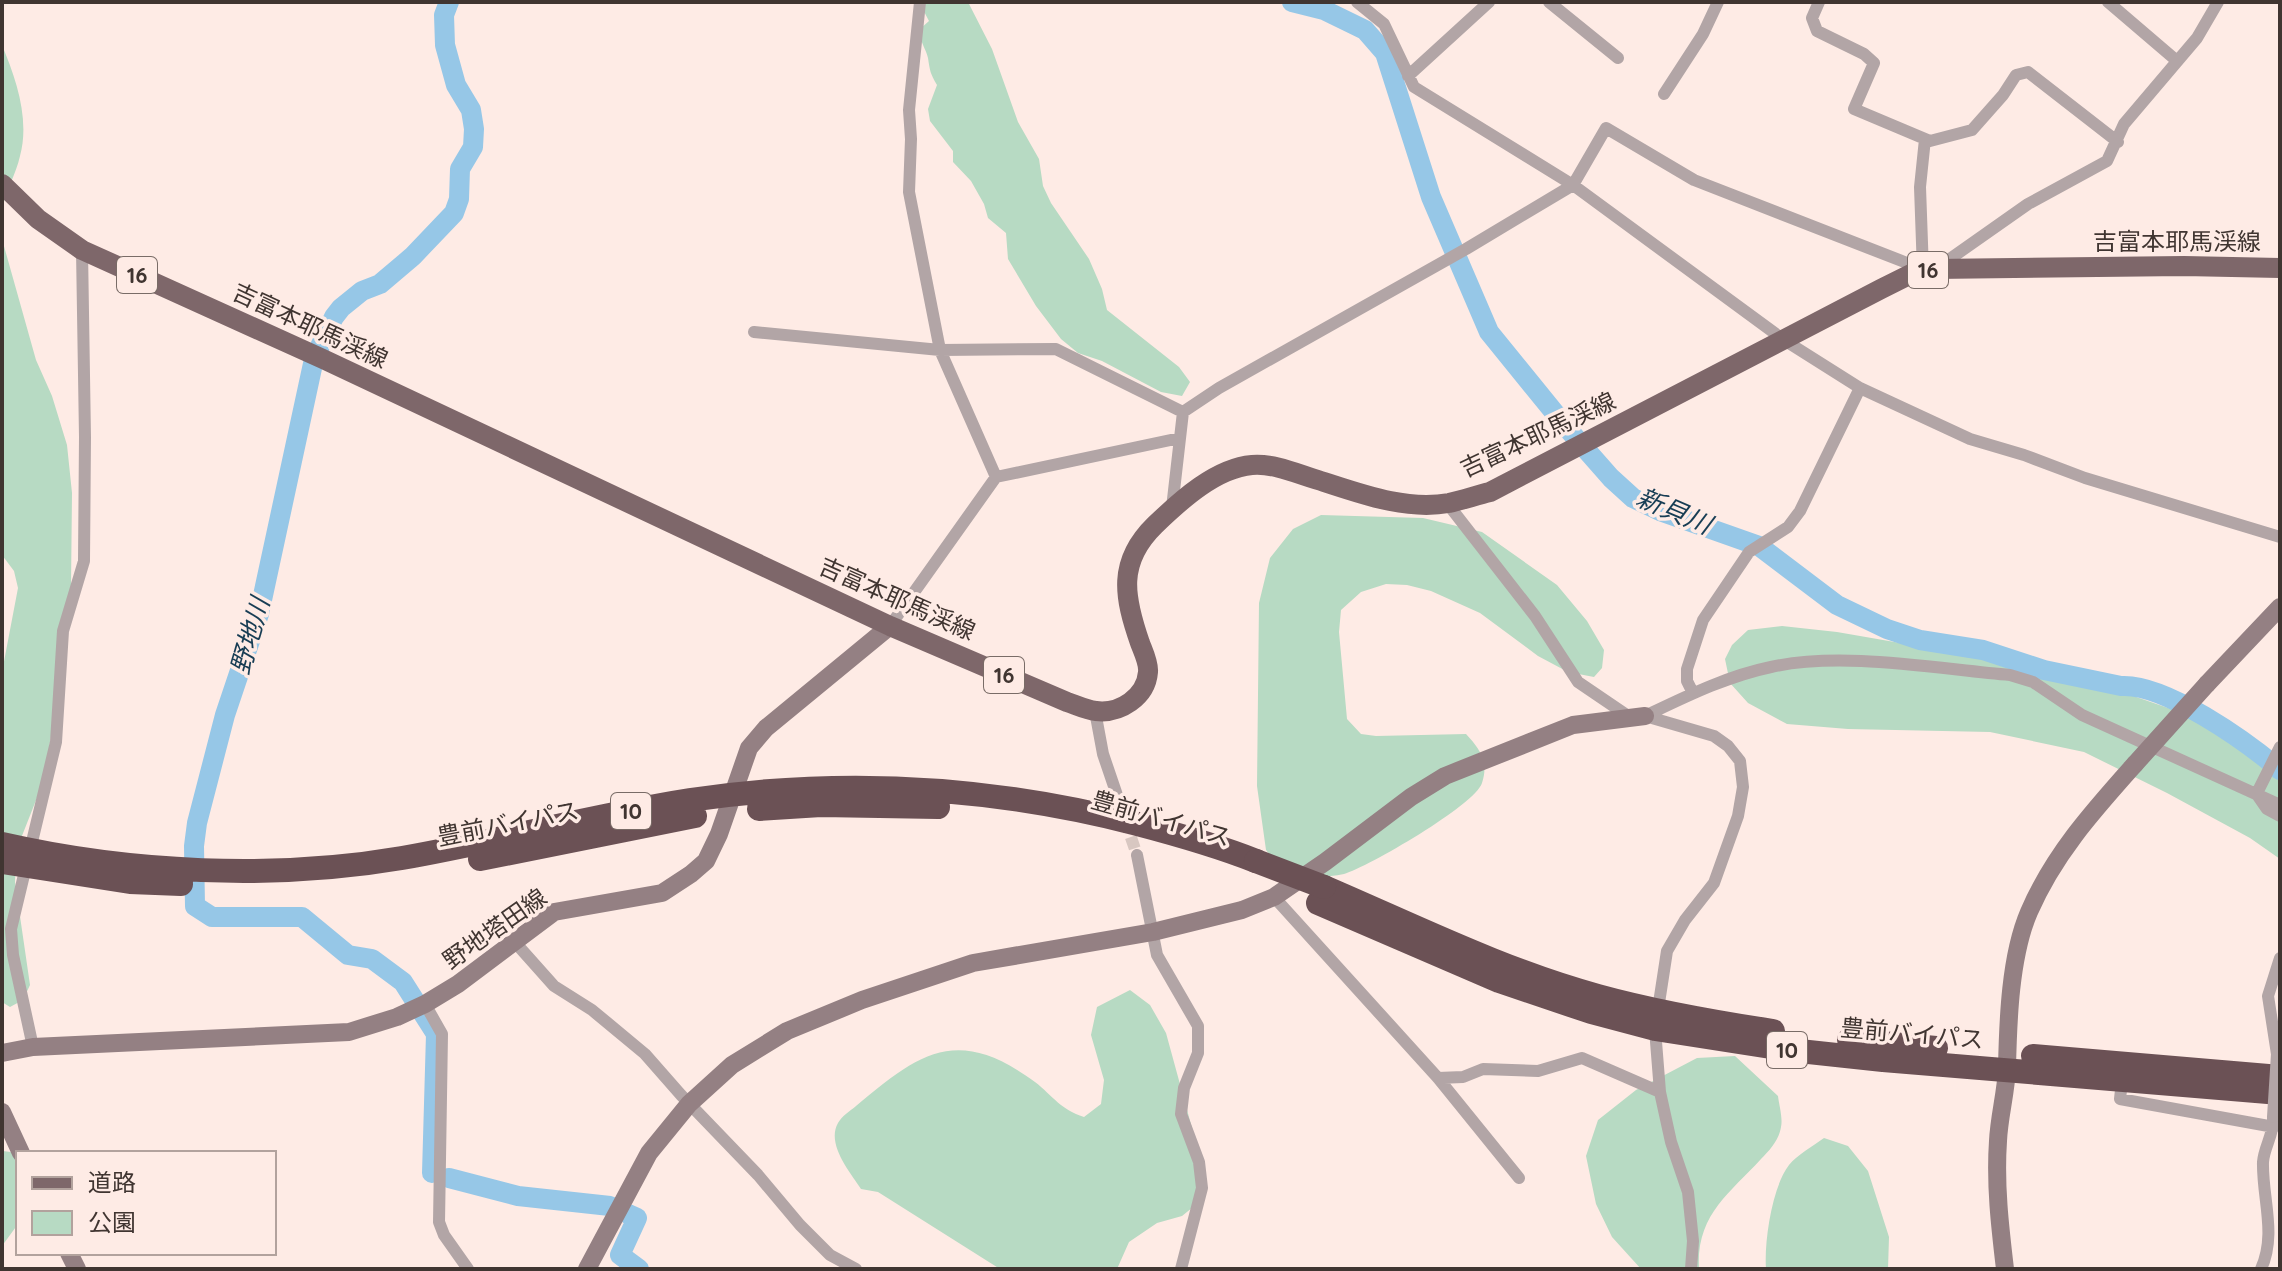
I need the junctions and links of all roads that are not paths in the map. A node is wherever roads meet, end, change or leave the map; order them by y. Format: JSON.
{"nodes":[{"id":1,"x":920,"y":2,"type":"edge"},
{"id":2,"x":1357,"y":2,"type":"edge"},
{"id":3,"x":1489,"y":2,"type":"edge"},
{"id":4,"x":1549,"y":2,"type":"edge"},
{"id":5,"x":1718,"y":2,"type":"edge"},
{"id":6,"x":1817,"y":2,"type":"edge"},
{"id":7,"x":2108,"y":2,"type":"edge"},
{"id":8,"x":2218,"y":2,"type":"edge"},
{"id":9,"x":1618,"y":58,"type":"dead end"},
{"id":10,"x":2177,"y":61,"type":"junction"},
{"id":11,"x":1408,"y":76,"type":"junction"},
{"id":12,"x":1664,"y":94,"type":"dead end"},
{"id":13,"x":1925,"y":139,"type":"junction"},
{"id":14,"x":2118,"y":142,"type":"junction"},
{"id":15,"x":2,"y":184,"type":"edge"},
{"id":16,"x":1573,"y":185,"type":"junction"},
{"id":17,"x":82,"y":250,"type":"junction"},
{"id":18,"x":2280,"y":268,"type":"edge"},
{"id":19,"x":1923,"y":272,"type":"junction"},
{"id":20,"x":754,"y":332,"type":"dead end"},
{"id":21,"x":1784,"y":340,"type":"junction"},
{"id":22,"x":940,"y":350,"type":"junction"},
{"id":23,"x":1860,"y":388,"type":"junction"},
{"id":24,"x":1183,"y":412,"type":"junction"},
{"id":25,"x":1180,"y":438,"type":"junction"},
{"id":26,"x":996,"y":477,"type":"junction"},
{"id":27,"x":1447,"y":503,"type":"junction"},
{"id":28,"x":1172,"y":510,"type":"junction"},
{"id":29,"x":2280,"y":537,"type":"edge"},
{"id":30,"x":2280,"y":607,"type":"edge"},
{"id":31,"x":890,"y":626,"type":"junction"},
{"id":32,"x":1693,"y":693,"type":"junction"},
{"id":33,"x":1095,"y":711,"type":"junction"},
{"id":34,"x":1638,"y":717,"type":"junction"},
{"id":35,"x":2278,"y":754,"type":"edge"},
{"id":36,"x":2257,"y":793,"type":"junction"},
{"id":37,"x":728,"y":804,"type":"junction"},
{"id":38,"x":1120,"y":804,"type":"tunnel mouth"},
{"id":39,"x":2280,"y":805,"type":"edge"},
{"id":40,"x":2280,"y":816,"type":"edge"},
{"id":41,"x":2,"y":844,"type":"edge"},
{"id":42,"x":1137,"y":855,"type":"tunnel mouth"},
{"id":43,"x":19,"y":860,"type":"edge"},
{"id":44,"x":1274,"y":897,"type":"junction"},
{"id":45,"x":1153,"y":932,"type":"junction"},
{"id":46,"x":513,"y":940,"type":"junction"},
{"id":47,"x":2280,"y":958,"type":"edge"},
{"id":48,"x":425,"y":1004,"type":"junction"},
{"id":49,"x":1657,"y":1020,"type":"junction"},
{"id":50,"x":33,"y":1047,"type":"junction"},
{"id":51,"x":2,"y":1053,"type":"edge"},
{"id":52,"x":2007,"y":1062,"type":"junction"},
{"id":53,"x":2278,"y":1066,"type":"edge"},
{"id":54,"x":1438,"y":1078,"type":"junction"},
{"id":55,"x":2122,"y":1081,"type":"junction"},
{"id":56,"x":1660,"y":1092,"type":"junction"},
{"id":57,"x":689,"y":1104,"type":"junction"},
{"id":58,"x":2,"y":1112,"type":"edge"},
{"id":59,"x":2276,"y":1112,"type":"edge"},
{"id":60,"x":20,"y":1151,"type":"edge"},
{"id":61,"x":1519,"y":1178,"type":"dead end"},
{"id":62,"x":468,"y":1269,"type":"edge"},
{"id":63,"x":587,"y":1269,"type":"edge"},
{"id":64,"x":856,"y":1269,"type":"edge"},
{"id":65,"x":1181,"y":1269,"type":"edge"},
{"id":66,"x":1691,"y":1269,"type":"edge"},
{"id":67,"x":2005,"y":1269,"type":"edge"},
{"id":68,"x":2261,"y":1269,"type":"edge"}],
"edges":[{"from":1,"to":22,"type":"street"},
{"from":2,"to":11,"type":"street"},
{"from":3,"to":11,"type":"street"},
{"from":4,"to":9,"type":"street"},
{"from":5,"to":12,"type":"street"},
{"from":6,"to":13,"type":"street"},
{"from":7,"to":10,"type":"street"},
{"from":8,"to":10,"type":"street"},
{"from":10,"to":14,"type":"street"},
{"from":11,"to":16,"type":"street"},
{"from":13,"to":14,"type":"street"},
{"from":13,"to":19,"type":"street"},
{"from":14,"to":19,"type":"street"},
{"from":15,"to":17,"type":"main road","name":"吉富本耶馬渓線","number":"16"},
{"from":16,"to":19,"type":"street"},
{"from":16,"to":21,"type":"street"},
{"from":16,"to":24,"type":"street"},
{"from":17,"to":31,"type":"main road","name":"吉富本耶馬渓線","number":"16"},
{"from":17,"to":43,"type":"street"},
{"from":18,"to":19,"type":"main road","name":"吉富本耶馬渓線","number":"16"},
{"from":19,"to":21,"type":"main road","name":"吉富本耶馬渓線","number":"16"},
{"from":20,"to":22,"type":"street"},
{"from":21,"to":23,"type":"street"},
{"from":21,"to":27,"type":"main road","name":"吉富本耶馬渓線","number":"16"},
{"from":22,"to":24,"type":"street"},
{"from":22,"to":26,"type":"street"},
{"from":23,"to":29,"type":"street"},
{"from":23,"to":32,"type":"street"},
{"from":24,"to":25,"type":"street"},
{"from":25,"to":26,"type":"street"},
{"from":25,"to":28,"type":"street"},
{"from":26,"to":31,"type":"street"},
{"from":27,"to":28,"type":"main road","name":"吉富本耶馬渓線","number":"16"},
{"from":27,"to":34,"type":"street"},
{"from":28,"to":33,"type":"main road","name":"吉富本耶馬渓線","number":"16"},
{"from":30,"to":52,"type":"street","bridge":true},
{"from":31,"to":33,"type":"main road","name":"吉富本耶馬渓線","number":"16"},
{"from":31,"to":37,"type":"street","name":"野地塔田線"},
{"from":32,"to":34,"type":"street"},
{"from":32,"to":36,"type":"street"},
{"from":33,"to":38,"type":"street"},
{"from":34,"to":44,"type":"street"},
{"from":34,"to":49,"type":"street"},
{"from":35,"to":36,"type":"street"},
{"from":36,"to":39,"type":"street"},
{"from":36,"to":40,"type":"street"},
{"from":37,"to":43,"type":"highway","name":"豊前バイパス","number":"10"},
{"from":37,"to":46,"type":"street","name":"野地塔田線"},
{"from":37,"to":49,"type":"highway","name":"豊前バイパス","number":"10","bridge":true},
{"from":41,"to":43,"type":"highway","name":"豊前バイパス","number":"10"},
{"from":42,"to":45,"type":"street"},
{"from":43,"to":50,"type":"street"},
{"from":44,"to":45,"type":"street"},
{"from":44,"to":54,"type":"street"},
{"from":45,"to":57,"type":"street"},
{"from":45,"to":65,"type":"street"},
{"from":46,"to":48,"type":"street","name":"野地塔田線"},
{"from":46,"to":57,"type":"street"},
{"from":47,"to":53,"type":"street"},
{"from":48,"to":50,"type":"street","name":"野地塔田線"},
{"from":48,"to":62,"type":"street"},
{"from":49,"to":52,"type":"highway","name":"豊前バイパス","number":"10"},
{"from":49,"to":56,"type":"street"},
{"from":50,"to":51,"type":"street","name":"野地塔田線"},
{"from":52,"to":53,"type":"highway","name":"豊前バイパス","number":"10"},
{"from":52,"to":55,"type":"highway","name":"豊前バイパス","number":"10"},
{"from":52,"to":67,"type":"street"},
{"from":53,"to":59,"type":"street","bridge":true},
{"from":54,"to":56,"type":"street"},
{"from":54,"to":61,"type":"street"},
{"from":55,"to":59,"type":"highway","name":"豊前バイパス","number":"10"},
{"from":55,"to":59,"type":"street"},
{"from":56,"to":66,"type":"street"},
{"from":57,"to":63,"type":"street"},
{"from":57,"to":64,"type":"street"},
{"from":58,"to":60,"type":"street"},
{"from":59,"to":68,"type":"street"}]}
